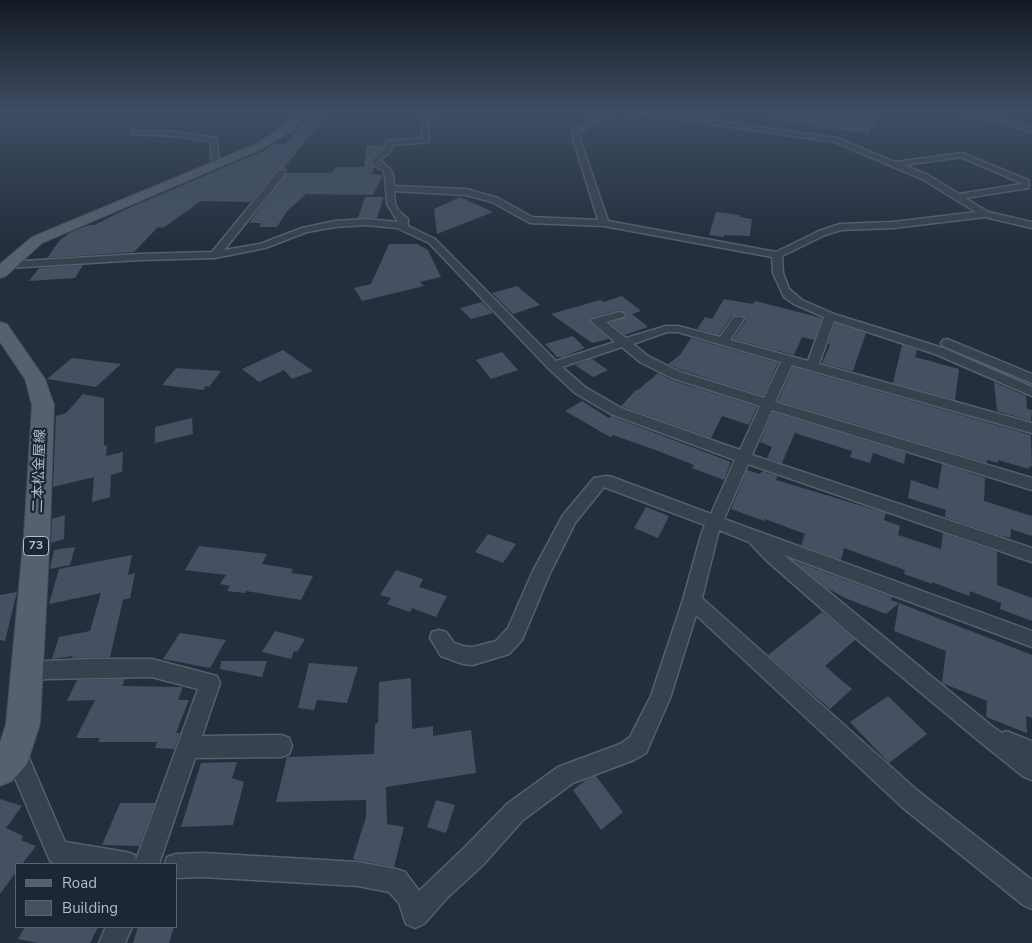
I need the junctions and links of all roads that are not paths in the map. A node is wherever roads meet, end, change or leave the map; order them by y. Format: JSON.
{"nodes":[{"id":1,"x":215,"y":155,"type":"edge"},
{"id":2,"x":237,"y":155,"type":"edge"},
{"id":3,"x":380,"y":155,"type":"edge"},
{"id":4,"x":582,"y":155,"type":"edge"},
{"id":5,"x":874,"y":155,"type":"edge"},
{"id":6,"x":962,"y":155,"type":"edge"},
{"id":7,"x":962,"y":155,"type":"edge"},
{"id":8,"x":896,"y":164,"type":"junction"},
{"id":9,"x":216,"y":165,"type":"junction"},
{"id":10,"x":282,"y":172,"type":"dead end"},
{"id":11,"x":389,"y":188,"type":"junction"},
{"id":12,"x":957,"y":197,"type":"junction"},
{"id":13,"x":985,"y":214,"type":"junction"},
{"id":14,"x":604,"y":223,"type":"junction"},
{"id":15,"x":1032,"y":225,"type":"edge"},
{"id":16,"x":403,"y":227,"type":"junction"},
{"id":17,"x":215,"y":255,"type":"junction"},
{"id":18,"x":777,"y":256,"type":"junction"},
{"id":19,"x":4,"y":269,"type":"edge"},
{"id":20,"x":619,"y":315,"type":"dead end"},
{"id":21,"x":830,"y":316,"type":"junction"},
{"id":22,"x":738,"y":319,"type":"dead end"},
{"id":23,"x":0,"y":328,"type":"edge"},
{"id":24,"x":723,"y":342,"type":"junction"},
{"id":25,"x":948,"y":343,"type":"dead end"},
{"id":26,"x":624,"y":344,"type":"junction"},
{"id":27,"x":787,"y":361,"type":"junction"},
{"id":28,"x":553,"y":366,"type":"junction"},
{"id":29,"x":812,"y":367,"type":"junction"},
{"id":30,"x":1032,"y":379,"type":"edge"},
{"id":31,"x":1032,"y":392,"type":"edge"},
{"id":32,"x":767,"y":404,"type":"junction"},
{"id":33,"x":1032,"y":428,"type":"edge"},
{"id":34,"x":743,"y":457,"type":"junction"},
{"id":35,"x":1032,"y":484,"type":"edge"},
{"id":36,"x":716,"y":522,"type":"junction"},
{"id":37,"x":755,"y":537,"type":"junction"},
{"id":38,"x":1032,"y":554,"type":"edge"},
{"id":39,"x":692,"y":600,"type":"junction"},
{"id":40,"x":439,"y":638,"type":"dead end"},
{"id":41,"x":1032,"y":639,"type":"edge"},
{"id":42,"x":26,"y":675,"type":"junction"},
{"id":43,"x":986,"y":734,"type":"junction"},
{"id":44,"x":281,"y":746,"type":"dead end"},
{"id":45,"x":189,"y":747,"type":"junction"},
{"id":46,"x":1032,"y":752,"type":"edge"},
{"id":47,"x":8,"y":760,"type":"edge"},
{"id":48,"x":1032,"y":769,"type":"edge"},
{"id":49,"x":120,"y":863,"type":"edge"},
{"id":50,"x":147,"y":863,"type":"edge"},
{"id":51,"x":178,"y":866,"type":"edge"},
{"id":52,"x":1032,"y":896,"type":"edge"},
{"id":53,"x":119,"y":928,"type":"edge"},
{"id":54,"x":112,"y":943,"type":"edge"}],
"edges":[{"from":1,"to":9,"type":"street"},
{"from":2,"to":9,"type":"main road"},
{"from":3,"to":11,"type":"street"},
{"from":4,"to":14,"type":"street"},
{"from":5,"to":8,"type":"street"},
{"from":6,"to":8,"type":"street"},
{"from":7,"to":12,"type":"street"},
{"from":8,"to":12,"type":"street"},
{"from":9,"to":19,"type":"main road"},
{"from":10,"to":17,"type":"street"},
{"from":11,"to":14,"type":"street"},
{"from":11,"to":16,"type":"street"},
{"from":12,"to":13,"type":"street"},
{"from":13,"to":15,"type":"street"},
{"from":13,"to":18,"type":"street"},
{"from":14,"to":18,"type":"street"},
{"from":16,"to":17,"type":"street"},
{"from":16,"to":28,"type":"street"},
{"from":17,"to":19,"type":"street"},
{"from":18,"to":21,"type":"street"},
{"from":20,"to":26,"type":"street"},
{"from":21,"to":29,"type":"street"},
{"from":21,"to":31,"type":"street"},
{"from":22,"to":24,"type":"street"},
{"from":23,"to":42,"type":"main road","name":"二本松金屋線","number":"73"},
{"from":24,"to":26,"type":"street"},
{"from":24,"to":27,"type":"street"},
{"from":25,"to":30,"type":"street"},
{"from":26,"to":28,"type":"street"},
{"from":26,"to":32,"type":"street"},
{"from":27,"to":29,"type":"street"},
{"from":27,"to":32,"type":"street"},
{"from":28,"to":34,"type":"street"},
{"from":29,"to":33,"type":"street"},
{"from":32,"to":34,"type":"street"},
{"from":32,"to":35,"type":"street"},
{"from":34,"to":36,"type":"street"},
{"from":34,"to":38,"type":"street"},
{"from":36,"to":37,"type":"street"},
{"from":36,"to":39,"type":"street"},
{"from":36,"to":40,"type":"street"},
{"from":37,"to":41,"type":"street"},
{"from":37,"to":43,"type":"street"},
{"from":39,"to":51,"type":"street"},
{"from":39,"to":52,"type":"street"},
{"from":42,"to":45,"type":"street"},
{"from":42,"to":47,"type":"main road","name":"二本松金屋線","number":"73"},
{"from":43,"to":46,"type":"street"},
{"from":43,"to":48,"type":"street"},
{"from":44,"to":45,"type":"street"},
{"from":45,"to":50,"type":"street"},
{"from":47,"to":49,"type":"street"},
{"from":53,"to":54,"type":"street"}]}
